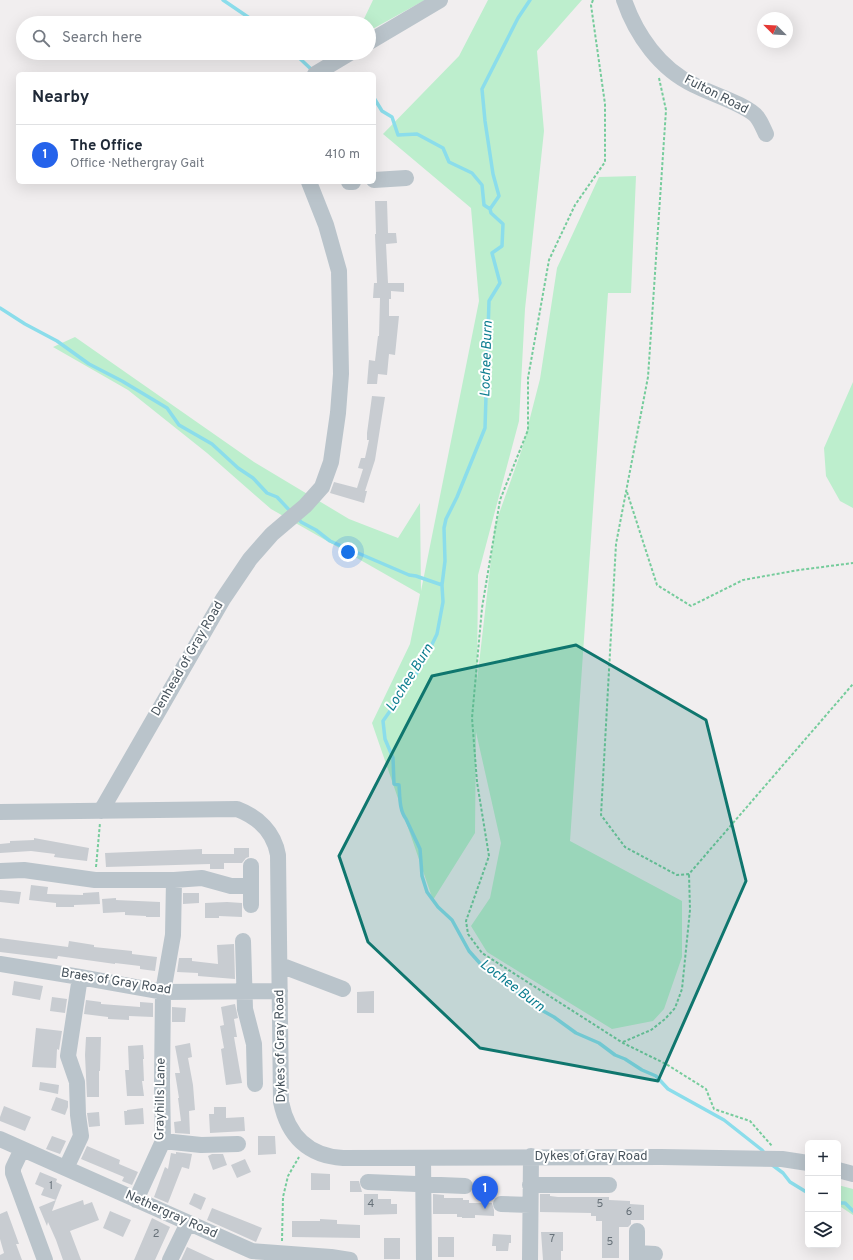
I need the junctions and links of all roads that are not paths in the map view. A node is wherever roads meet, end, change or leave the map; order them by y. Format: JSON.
{"nodes":[{"id":1,"x":440,"y":0,"type":"edge"},
{"id":2,"x":624,"y":0,"type":"edge"},
{"id":3,"x":376,"y":38,"type":"edge"},
{"id":4,"x":338,"y":60,"type":"edge"},
{"id":5,"x":322,"y":70,"type":"edge"},
{"id":6,"x":766,"y":134,"type":"dead end"},
{"id":7,"x":406,"y":178,"type":"dead end"},
{"id":8,"x":376,"y":180,"type":"edge"},
{"id":9,"x":309,"y":184,"type":"edge"},
{"id":10,"x":101,"y":810,"type":"junction"},
{"id":11,"x":0,"y":812,"type":"edge"},
{"id":12,"x":251,"y":866,"type":"dead end"},
{"id":13,"x":0,"y":871,"type":"edge"},
{"id":14,"x":174,"y":880,"type":"junction"},
{"id":15,"x":251,"y":886,"type":"junction"},
{"id":16,"x":251,"y":905,"type":"dead end"},
{"id":17,"x":243,"y":941,"type":"dead end"},
{"id":18,"x":0,"y":964,"type":"edge"},
{"id":19,"x":280,"y":965,"type":"junction"},
{"id":20,"x":80,"y":977,"type":"junction"},
{"id":21,"x":342,"y":990,"type":"dead end"},
{"id":22,"x":280,"y":991,"type":"junction"},
{"id":23,"x":162,"y":992,"type":"junction"},
{"id":24,"x":244,"y":992,"type":"junction"},
{"id":25,"x":255,"y":1084,"type":"dead end"},
{"id":26,"x":0,"y":1139,"type":"edge"},
{"id":27,"x":163,"y":1141,"type":"junction"},
{"id":28,"x":238,"y":1144,"type":"dead end"},
{"id":29,"x":22,"y":1148,"type":"junction"},
{"id":30,"x":530,"y":1156,"type":"junction"},
{"id":31,"x":424,"y":1158,"type":"junction"},
{"id":32,"x":805,"y":1162,"type":"edge"},
{"id":33,"x":66,"y":1168,"type":"junction"},
{"id":34,"x":841,"y":1171,"type":"edge"},
{"id":35,"x":853,"y":1174,"type":"edge"},
{"id":36,"x":368,"y":1182,"type":"dead end"},
{"id":37,"x":424,"y":1184,"type":"junction"},
{"id":38,"x":530,"y":1185,"type":"junction"},
{"id":39,"x":609,"y":1185,"type":"dead end"},
{"id":40,"x":465,"y":1186,"type":"dead end"},
{"id":41,"x":136,"y":1200,"type":"junction"},
{"id":42,"x":501,"y":1204,"type":"dead end"},
{"id":43,"x":530,"y":1205,"type":"junction"},
{"id":44,"x":188,"y":1223,"type":"junction"},
{"id":45,"x":637,"y":1231,"type":"dead end"},
{"id":46,"x":655,"y":1254,"type":"dead end"},
{"id":47,"x":637,"y":1257,"type":"edge"},
{"id":48,"x":45,"y":1260,"type":"edge"},
{"id":49,"x":170,"y":1260,"type":"edge"},
{"id":50,"x":347,"y":1260,"type":"edge"},
{"id":51,"x":424,"y":1260,"type":"edge"},
{"id":52,"x":530,"y":1260,"type":"edge"}],
"edges":[{"from":1,"to":3,"type":"street"},
{"from":2,"to":6,"type":"street","name":"Fulton Road"},
{"from":4,"to":5,"type":"street"},
{"from":7,"to":8,"type":"street"},
{"from":9,"to":10,"type":"street","name":"Denhead of Gray Road"},
{"from":10,"to":11,"type":"street","name":"Dykes of Gray Road"},
{"from":10,"to":19,"type":"street","name":"Dykes of Gray Road"},
{"from":12,"to":15,"type":"street"},
{"from":13,"to":14,"type":"street"},
{"from":14,"to":15,"type":"street"},
{"from":14,"to":23,"type":"street","name":"Grayhills Lane"},
{"from":15,"to":16,"type":"street"},
{"from":17,"to":24,"type":"street"},
{"from":18,"to":20,"type":"street","name":"Braes of Gray Road"},
{"from":19,"to":21,"type":"street"},
{"from":19,"to":22,"type":"street","name":"Dykes of Gray Road"},
{"from":20,"to":23,"type":"street","name":"Braes of Gray Road"},
{"from":20,"to":33,"type":"street"},
{"from":22,"to":24,"type":"street","name":"Braes of Gray Road"},
{"from":22,"to":31,"type":"street","name":"Dykes of Gray Road"},
{"from":23,"to":24,"type":"street","name":"Braes of Gray Road"},
{"from":23,"to":27,"type":"street","name":"Grayhills Lane"},
{"from":24,"to":25,"type":"street"},
{"from":26,"to":29,"type":"street","name":"Nethergray Road"},
{"from":27,"to":28,"type":"street"},
{"from":27,"to":41,"type":"street","name":"Grayhills Lane"},
{"from":29,"to":33,"type":"street","name":"Nethergray Road"},
{"from":29,"to":48,"type":"street"},
{"from":30,"to":31,"type":"street","name":"Dykes of Gray Road"},
{"from":30,"to":32,"type":"street","name":"Dykes of Gray Road"},
{"from":30,"to":38,"type":"street"},
{"from":31,"to":37,"type":"street"},
{"from":33,"to":41,"type":"street","name":"Nethergray Road"},
{"from":34,"to":35,"type":"street"},
{"from":36,"to":37,"type":"street"},
{"from":37,"to":40,"type":"street"},
{"from":37,"to":51,"type":"street"},
{"from":38,"to":39,"type":"street"},
{"from":38,"to":43,"type":"street"},
{"from":41,"to":44,"type":"street","name":"Nethergray Road"},
{"from":42,"to":43,"type":"street"},
{"from":43,"to":52,"type":"street"},
{"from":44,"to":49,"type":"street"},
{"from":44,"to":50,"type":"street","name":"Nethergray Road"},
{"from":45,"to":47,"type":"street"},
{"from":46,"to":47,"type":"street"}]}
